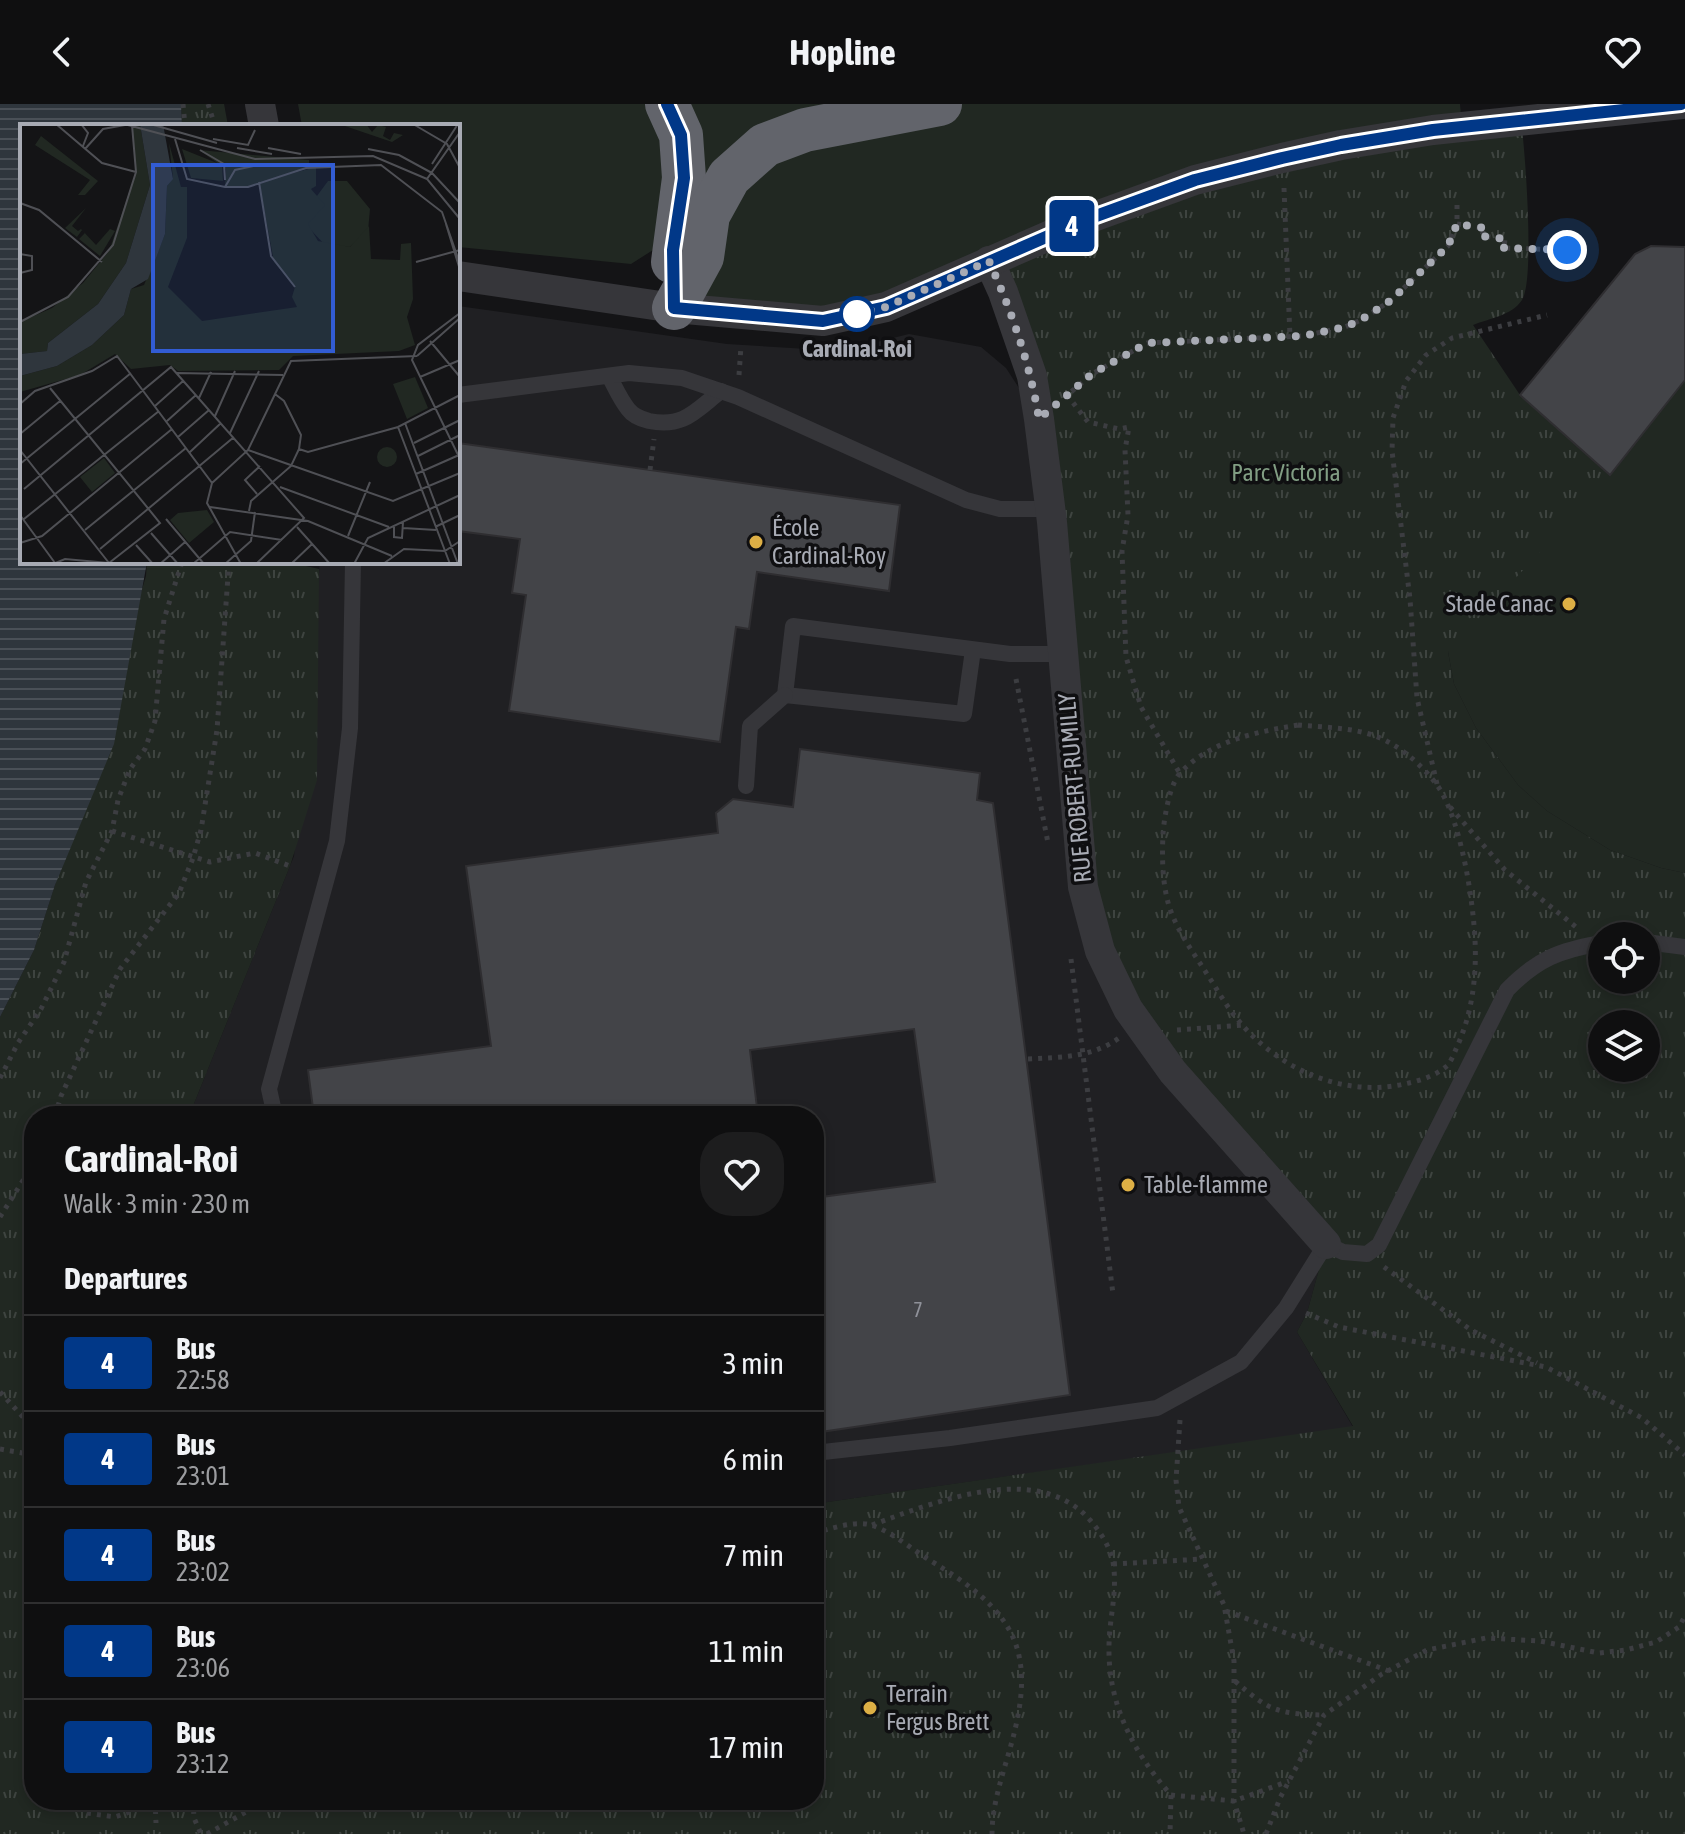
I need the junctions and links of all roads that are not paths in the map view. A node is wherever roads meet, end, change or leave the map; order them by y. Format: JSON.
{"nodes":[{"id":1,"x":260,"y":104,"type":"edge"},
{"id":2,"x":667,"y":104,"type":"edge"},
{"id":3,"x":940,"y":104,"type":"edge"},
{"id":4,"x":1682,"y":104,"type":"edge"},
{"id":5,"x":264,"y":124,"type":"edge"},
{"id":6,"x":989,"y":261,"type":"junction"},
{"id":7,"x":460,"y":276,"type":"edge"},
{"id":8,"x":674,"y":308,"type":"junction"},
{"id":9,"x":609,"y":376,"type":"junction"},
{"id":10,"x":721,"y":391,"type":"junction"},
{"id":11,"x":460,"y":395,"type":"edge"},
{"id":12,"x":1051,"y":509,"type":"junction"},
{"id":13,"x":353,"y":564,"type":"edge"},
{"id":14,"x":973,"y":650,"type":"junction"},
{"id":15,"x":1063,"y":654,"type":"junction"},
{"id":16,"x":785,"y":695,"type":"junction"},
{"id":17,"x":746,"y":786,"type":"dead end"},
{"id":18,"x":1660,"y":944,"type":"edge"},
{"id":19,"x":1588,"y":945,"type":"edge"},
{"id":20,"x":1685,"y":947,"type":"edge"},
{"id":21,"x":273,"y":1106,"type":"edge"},
{"id":22,"x":1326,"y":1244,"type":"junction"},
{"id":23,"x":824,"y":1452,"type":"edge"}],
"edges":[{"from":1,"to":5,"type":"street"},
{"from":2,"to":8,"type":"highway"},
{"from":3,"to":8,"type":"highway"},
{"from":4,"to":6,"type":"street"},
{"from":6,"to":8,"type":"street"},
{"from":6,"to":12,"type":"street","name":"RUE ROBERT-RUMILLY"},
{"from":7,"to":8,"type":"street"},
{"from":9,"to":10,"type":"lane"},
{"from":9,"to":10,"type":"lane"},
{"from":9,"to":11,"type":"lane"},
{"from":10,"to":12,"type":"lane"},
{"from":12,"to":15,"type":"street","name":"RUE ROBERT-RUMILLY"},
{"from":13,"to":21,"type":"lane"},
{"from":14,"to":15,"type":"lane"},
{"from":14,"to":16,"type":"lane"},
{"from":14,"to":16,"type":"lane"},
{"from":15,"to":22,"type":"street","name":"RUE ROBERT-RUMILLY"},
{"from":16,"to":17,"type":"lane"},
{"from":18,"to":20,"type":"lane"},
{"from":19,"to":22,"type":"lane"},
{"from":22,"to":23,"type":"lane"}]}
